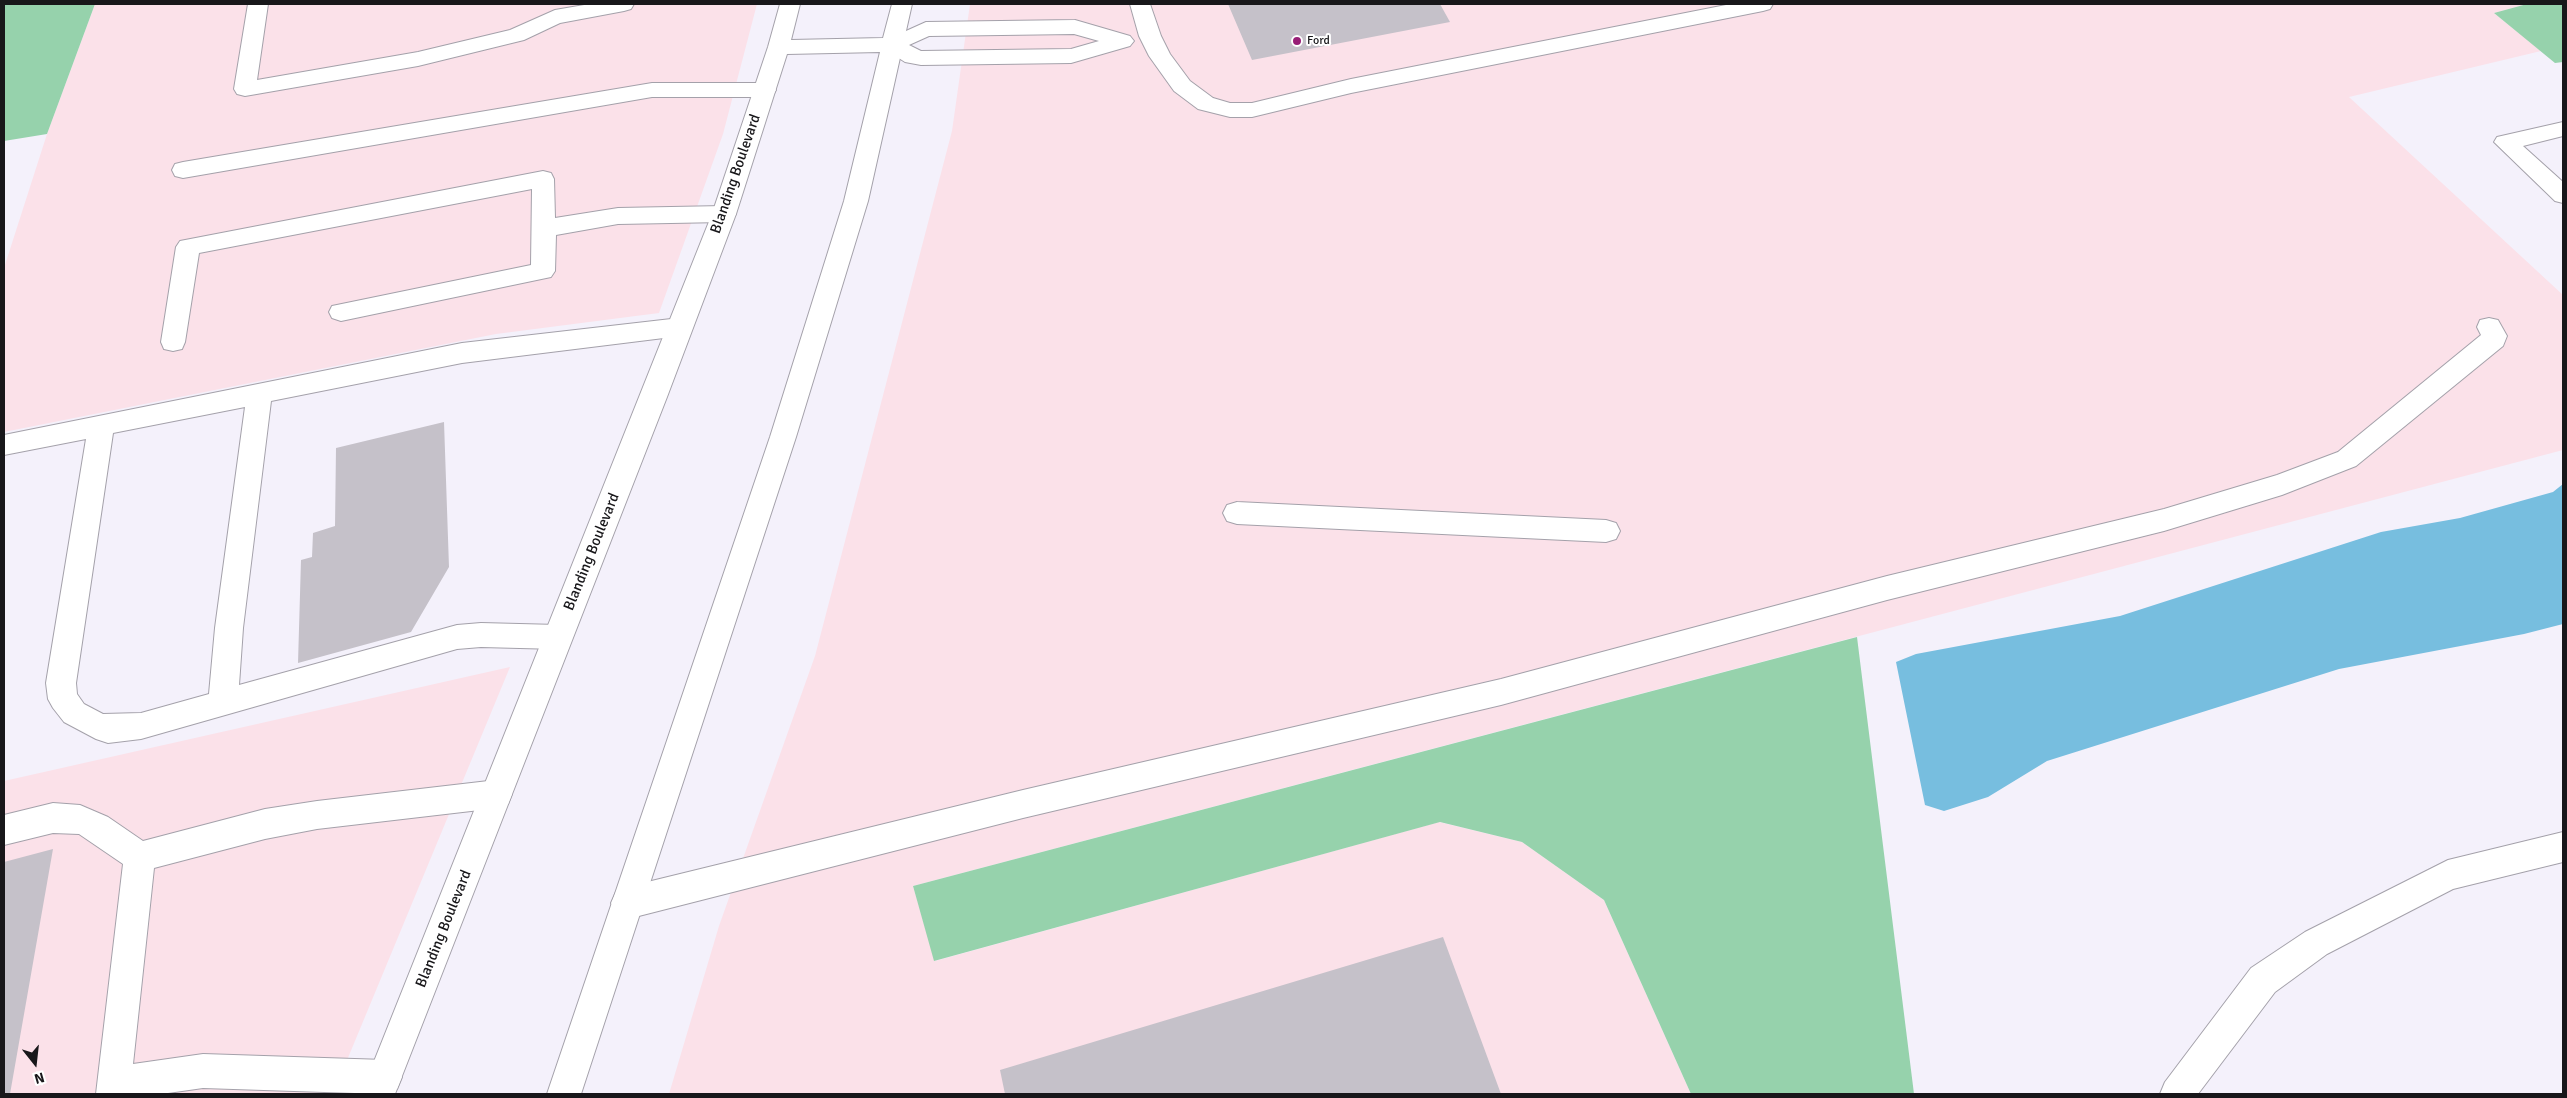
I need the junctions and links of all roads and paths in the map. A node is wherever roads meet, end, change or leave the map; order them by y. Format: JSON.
{"nodes":[{"id":1,"x":258,"y":4,"type":"edge"},
{"id":2,"x":624,"y":4,"type":"edge"},
{"id":3,"x":790,"y":4,"type":"edge"},
{"id":4,"x":902,"y":4,"type":"edge"},
{"id":5,"x":1140,"y":4,"type":"edge"},
{"id":6,"x":1763,"y":4,"type":"edge"},
{"id":7,"x":555,"y":10,"type":"edge"},
{"id":8,"x":1150,"y":36,"type":"junction"},
{"id":9,"x":1123,"y":41,"type":"junction"},
{"id":10,"x":893,"y":45,"type":"junction"},
{"id":11,"x":779,"y":47,"type":"junction"},
{"id":12,"x":764,"y":90,"type":"junction"},
{"id":13,"x":2563,"y":130,"type":"edge"},
{"id":14,"x":183,"y":170,"type":"dead end"},
{"id":15,"x":2563,"y":195,"type":"edge"},
{"id":16,"x":724,"y":214,"type":"junction"},
{"id":17,"x":544,"y":228,"type":"junction"},
{"id":18,"x":341,"y":312,"type":"dead end"},
{"id":19,"x":2489,"y":326,"type":"dead end"},
{"id":20,"x":680,"y":327,"type":"junction"},
{"id":21,"x":174,"y":342,"type":"dead end"},
{"id":22,"x":259,"y":394,"type":"junction"},
{"id":23,"x":101,"y":426,"type":"junction"},
{"id":24,"x":4,"y":445,"type":"edge"},
{"id":25,"x":1237,"y":513,"type":"dead end"},
{"id":26,"x":1606,"y":531,"type":"dead end"},
{"id":27,"x":558,"y":637,"type":"junction"},
{"id":28,"x":224,"y":703,"type":"junction"},
{"id":29,"x":497,"y":794,"type":"junction"},
{"id":30,"x":4,"y":830,"type":"edge"},
{"id":31,"x":2563,"y":847,"type":"edge"},
{"id":32,"x":139,"y":857,"type":"junction"},
{"id":33,"x":628,"y":903,"type":"junction"},
{"id":34,"x":382,"y":1086,"type":"edge"},
{"id":35,"x":114,"y":1089,"type":"edge"},
{"id":36,"x":564,"y":1094,"type":"edge"},
{"id":37,"x":2177,"y":1094,"type":"edge"}],
"edges":[{"from":1,"to":7,"type":"main road"},
{"from":2,"to":7,"type":"main road"},
{"from":3,"to":11,"type":"main road","name":"Blanding Boulevard"},
{"from":4,"to":10,"type":"main road"},
{"from":5,"to":8,"type":"main road"},
{"from":6,"to":8,"type":"main road"},
{"from":8,"to":9,"type":"main road"},
{"from":9,"to":10,"type":"main road"},
{"from":9,"to":10,"type":"main road"},
{"from":10,"to":11,"type":"main road"},
{"from":10,"to":33,"type":"main road"},
{"from":11,"to":12,"type":"main road","name":"Blanding Boulevard"},
{"from":12,"to":14,"type":"main road"},
{"from":12,"to":16,"type":"main road","name":"Blanding Boulevard"},
{"from":13,"to":15,"type":"main road"},
{"from":16,"to":17,"type":"main road"},
{"from":16,"to":20,"type":"main road","name":"Blanding Boulevard"},
{"from":17,"to":18,"type":"main road"},
{"from":17,"to":21,"type":"main road"},
{"from":19,"to":33,"type":"main road"},
{"from":20,"to":22,"type":"main road"},
{"from":20,"to":27,"type":"main road","name":"Blanding Boulevard"},
{"from":22,"to":23,"type":"main road"},
{"from":22,"to":28,"type":"main road"},
{"from":23,"to":24,"type":"main road"},
{"from":23,"to":28,"type":"main road"},
{"from":25,"to":26,"type":"main road"},
{"from":27,"to":28,"type":"main road"},
{"from":27,"to":29,"type":"main road","name":"Blanding Boulevard"},
{"from":29,"to":32,"type":"main road"},
{"from":29,"to":34,"type":"main road","name":"Blanding Boulevard"},
{"from":30,"to":32,"type":"main road"},
{"from":31,"to":37,"type":"main road"},
{"from":32,"to":35,"type":"main road"},
{"from":33,"to":36,"type":"main road"},
{"from":34,"to":35,"type":"main road"}]}
